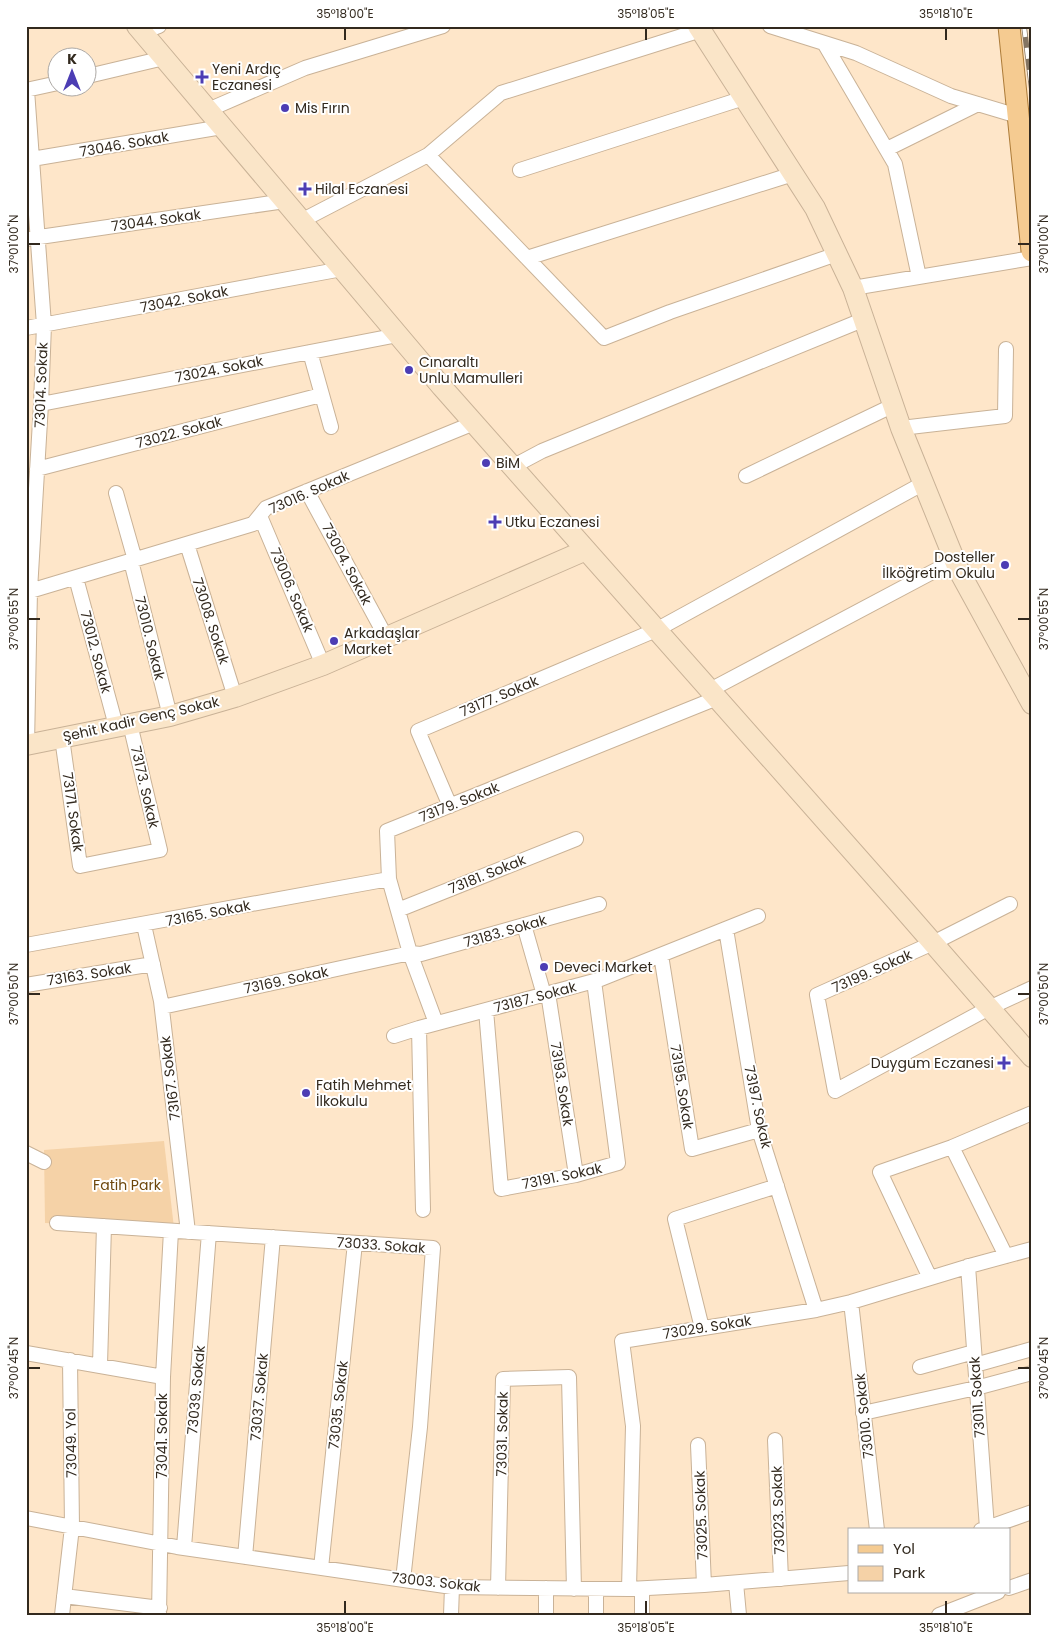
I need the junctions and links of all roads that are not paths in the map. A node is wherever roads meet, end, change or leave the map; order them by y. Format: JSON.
{"nodes":[{"id":1,"x":444,"y":26,"type":"edge"},
{"id":2,"x":770,"y":26,"type":"edge"},
{"id":3,"x":1009,"y":26,"type":"edge"},
{"id":4,"x":146,"y":28,"type":"edge"},
{"id":5,"x":699,"y":28,"type":"edge"},
{"id":6,"x":824,"y":43,"type":"junction"},
{"id":7,"x":164,"y":58,"type":"junction"},
{"id":8,"x":98,"y":74,"type":"edge"},
{"id":9,"x":48,"y":85,"type":"edge"},
{"id":10,"x":27,"y":90,"type":"edge"},
{"id":11,"x":744,"y":98,"type":"junction"},
{"id":12,"x":978,"y":104,"type":"junction"},
{"id":13,"x":208,"y":110,"type":"junction"},
{"id":14,"x":1018,"y":116,"type":"junction"},
{"id":15,"x":222,"y":127,"type":"junction"},
{"id":16,"x":887,"y":149,"type":"junction"},
{"id":17,"x":428,"y":155,"type":"junction"},
{"id":18,"x":29,"y":160,"type":"edge"},
{"id":19,"x":520,"y":170,"type":"dead end"},
{"id":20,"x":793,"y":174,"type":"junction"},
{"id":21,"x":285,"y":201,"type":"junction"},
{"id":22,"x":301,"y":221,"type":"junction"},
{"id":23,"x":32,"y":239,"type":"edge"},
{"id":24,"x":1032,"y":251,"type":"edge"},
{"id":25,"x":837,"y":254,"type":"junction"},
{"id":26,"x":527,"y":258,"type":"junction"},
{"id":27,"x":1032,"y":258,"type":"edge"},
{"id":28,"x":342,"y":269,"type":"junction"},
{"id":29,"x":920,"y":277,"type":"junction"},
{"id":30,"x":854,"y":288,"type":"junction"},
{"id":31,"x":865,"y":319,"type":"junction"},
{"id":32,"x":44,"y":325,"type":"junction"},
{"id":33,"x":26,"y":328,"type":"edge"},
{"id":34,"x":398,"y":335,"type":"junction"},
{"id":35,"x":1006,"y":350,"type":"dead end"},
{"id":36,"x":310,"y":352,"type":"junction"},
{"id":37,"x":321,"y":395,"type":"junction"},
{"id":38,"x":41,"y":404,"type":"junction"},
{"id":39,"x":894,"y":405,"type":"junction"},
{"id":40,"x":474,"y":423,"type":"junction"},
{"id":41,"x":330,"y":427,"type":"dead end"},
{"id":42,"x":901,"y":428,"type":"junction"},
{"id":43,"x":512,"y":466,"type":"junction"},
{"id":44,"x":37,"y":469,"type":"junction"},
{"id":45,"x":746,"y":476,"type":"dead end"},
{"id":46,"x":924,"y":483,"type":"junction"},
{"id":47,"x":307,"y":491,"type":"junction"},
{"id":48,"x":116,"y":493,"type":"dead end"},
{"id":49,"x":260,"y":516,"type":"junction"},
{"id":50,"x":187,"y":544,"type":"junction"},
{"id":51,"x":586,"y":550,"type":"junction"},
{"id":52,"x":955,"y":560,"type":"junction"},
{"id":53,"x":133,"y":561,"type":"junction"},
{"id":54,"x":76,"y":578,"type":"junction"},
{"id":55,"x":30,"y":592,"type":"junction"},
{"id":56,"x":656,"y":630,"type":"junction"},
{"id":57,"x":386,"y":637,"type":"junction"},
{"id":58,"x":323,"y":665,"type":"junction"},
{"id":59,"x":713,"y":694,"type":"junction"},
{"id":60,"x":235,"y":697,"type":"junction"},
{"id":61,"x":1032,"y":704,"type":"edge"},
{"id":62,"x":170,"y":716,"type":"junction"},
{"id":63,"x":123,"y":725,"type":"junction"},
{"id":64,"x":62,"y":738,"type":"junction"},
{"id":65,"x":27,"y":745,"type":"edge"},
{"id":66,"x":450,"y":806,"type":"junction"},
{"id":67,"x":576,"y":839,"type":"dead end"},
{"id":68,"x":160,"y":850,"type":"joint"},
{"id":69,"x":388,"y":879,"type":"junction"},
{"id":70,"x":599,"y":904,"type":"dead end"},
{"id":71,"x":1010,"y":904,"type":"dead end"},
{"id":72,"x":398,"y":910,"type":"junction"},
{"id":73,"x":758,"y":916,"type":"dead end"},
{"id":74,"x":144,"y":925,"type":"junction"},
{"id":75,"x":524,"y":926,"type":"junction"},
{"id":76,"x":726,"y":929,"type":"junction"},
{"id":77,"x":933,"y":943,"type":"junction"},
{"id":78,"x":26,"y":945,"type":"edge"},
{"id":79,"x":410,"y":953,"type":"junction"},
{"id":80,"x":661,"y":955,"type":"junction"},
{"id":81,"x":153,"y":964,"type":"junction"},
{"id":82,"x":594,"y":981,"type":"junction"},
{"id":83,"x":26,"y":985,"type":"edge"},
{"id":84,"x":1032,"y":988,"type":"edge"},
{"id":85,"x":546,"y":994,"type":"junction"},
{"id":86,"x":162,"y":1007,"type":"junction"},
{"id":87,"x":989,"y":1008,"type":"junction"},
{"id":88,"x":486,"y":1010,"type":"junction"},
{"id":89,"x":436,"y":1023,"type":"junction"},
{"id":90,"x":419,"y":1028,"type":"junction"},
{"id":91,"x":394,"y":1036,"type":"dead end"},
{"id":92,"x":1032,"y":1057,"type":"edge"},
{"id":93,"x":1032,"y":1112,"type":"edge"},
{"id":94,"x":759,"y":1130,"type":"junction"},
{"id":95,"x":952,"y":1147,"type":"junction"},
{"id":96,"x":26,"y":1152,"type":"edge"},
{"id":97,"x":44,"y":1162,"type":"dead end"},
{"id":98,"x":576,"y":1175,"type":"junction"},
{"id":99,"x":777,"y":1186,"type":"junction"},
{"id":100,"x":423,"y":1210,"type":"dead end"},
{"id":101,"x":57,"y":1223,"type":"dead end"},
{"id":102,"x":104,"y":1226,"type":"junction"},
{"id":103,"x":171,"y":1231,"type":"junction"},
{"id":104,"x":188,"y":1232,"type":"junction"},
{"id":105,"x":209,"y":1233,"type":"junction"},
{"id":106,"x":273,"y":1237,"type":"junction"},
{"id":107,"x":355,"y":1243,"type":"junction"},
{"id":108,"x":1032,"y":1249,"type":"edge"},
{"id":109,"x":1006,"y":1256,"type":"junction"},
{"id":110,"x":968,"y":1266,"type":"junction"},
{"id":111,"x":930,"y":1278,"type":"junction"},
{"id":112,"x":851,"y":1302,"type":"junction"},
{"id":113,"x":816,"y":1310,"type":"junction"},
{"id":114,"x":702,"y":1328,"type":"junction"},
{"id":115,"x":1032,"y":1349,"type":"edge"},
{"id":116,"x":26,"y":1353,"type":"edge"},
{"id":117,"x":974,"y":1359,"type":"junction"},
{"id":118,"x":70,"y":1360,"type":"junction"},
{"id":119,"x":100,"y":1365,"type":"junction"},
{"id":120,"x":920,"y":1367,"type":"dead end"},
{"id":121,"x":1032,"y":1373,"type":"edge"},
{"id":122,"x":163,"y":1377,"type":"junction"},
{"id":123,"x":976,"y":1388,"type":"junction"},
{"id":124,"x":864,"y":1413,"type":"junction"},
{"id":125,"x":775,"y":1440,"type":"dead end"},
{"id":126,"x":698,"y":1445,"type":"dead end"},
{"id":127,"x":1032,"y":1512,"type":"edge"},
{"id":128,"x":26,"y":1518,"type":"edge"},
{"id":129,"x":72,"y":1527,"type":"junction"},
{"id":130,"x":877,"y":1528,"type":"edge"},
{"id":131,"x":984,"y":1528,"type":"edge"},
{"id":132,"x":987,"y":1528,"type":"edge"},
{"id":133,"x":161,"y":1544,"type":"junction"},
{"id":134,"x":184,"y":1547,"type":"junction"},
{"id":135,"x":245,"y":1557,"type":"junction"},
{"id":136,"x":322,"y":1568,"type":"junction"},
{"id":137,"x":848,"y":1573,"type":"edge"},
{"id":138,"x":781,"y":1579,"type":"junction"},
{"id":139,"x":403,"y":1580,"type":"junction"},
{"id":140,"x":1032,"y":1580,"type":"edge"},
{"id":141,"x":736,"y":1583,"type":"junction"},
{"id":142,"x":704,"y":1586,"type":"junction"},
{"id":143,"x":452,"y":1587,"type":"junction"},
{"id":144,"x":498,"y":1588,"type":"junction"},
{"id":145,"x":546,"y":1588,"type":"junction"},
{"id":146,"x":1010,"y":1588,"type":"edge"},
{"id":147,"x":574,"y":1589,"type":"junction"},
{"id":148,"x":596,"y":1589,"type":"junction"},
{"id":149,"x":636,"y":1589,"type":"junction"},
{"id":150,"x":993,"y":1594,"type":"edge"},
{"id":151,"x":64,"y":1596,"type":"junction"},
{"id":152,"x":160,"y":1611,"type":"edge"},
{"id":153,"x":62,"y":1615,"type":"edge"},
{"id":154,"x":451,"y":1615,"type":"edge"},
{"id":155,"x":546,"y":1615,"type":"edge"},
{"id":156,"x":596,"y":1615,"type":"edge"},
{"id":157,"x":642,"y":1615,"type":"edge"},
{"id":158,"x":739,"y":1615,"type":"edge"},
{"id":159,"x":939,"y":1615,"type":"edge"}],
"edges":[{"from":1,"to":13,"type":"street"},
{"from":2,"to":6,"type":"street"},
{"from":3,"to":14,"type":"main road"},
{"from":4,"to":7,"type":"main road"},
{"from":5,"to":11,"type":"main road"},
{"from":5,"to":17,"type":"street"},
{"from":6,"to":12,"type":"street"},
{"from":6,"to":16,"type":"street"},
{"from":7,"to":8,"type":"street"},
{"from":7,"to":13,"type":"main road"},
{"from":9,"to":10,"type":"street"},
{"from":10,"to":18,"type":"street","name":"73014. Sokak"},
{"from":11,"to":19,"type":"street"},
{"from":11,"to":20,"type":"main road"},
{"from":12,"to":14,"type":"street"},
{"from":12,"to":16,"type":"street"},
{"from":13,"to":15,"type":"main road"},
{"from":14,"to":24,"type":"main road"},
{"from":15,"to":18,"type":"street","name":"73046. Sokak"},
{"from":15,"to":21,"type":"main road"},
{"from":16,"to":29,"type":"street"},
{"from":17,"to":22,"type":"street"},
{"from":17,"to":26,"type":"street"},
{"from":18,"to":23,"type":"street","name":"73014. Sokak"},
{"from":20,"to":25,"type":"main road"},
{"from":20,"to":26,"type":"street"},
{"from":21,"to":22,"type":"main road"},
{"from":21,"to":23,"type":"street","name":"73044. Sokak"},
{"from":22,"to":28,"type":"main road"},
{"from":23,"to":32,"type":"street","name":"73014. Sokak"},
{"from":25,"to":26,"type":"street"},
{"from":25,"to":30,"type":"main road"},
{"from":27,"to":29,"type":"street"},
{"from":28,"to":32,"type":"street","name":"73042. Sokak"},
{"from":28,"to":34,"type":"main road"},
{"from":29,"to":30,"type":"street"},
{"from":30,"to":31,"type":"main road"},
{"from":31,"to":39,"type":"main road"},
{"from":31,"to":43,"type":"street"},
{"from":32,"to":33,"type":"street","name":"73042. Sokak"},
{"from":32,"to":38,"type":"street","name":"73014. Sokak"},
{"from":34,"to":36,"type":"street","name":"73024. Sokak"},
{"from":34,"to":40,"type":"main road"},
{"from":35,"to":42,"type":"street"},
{"from":36,"to":37,"type":"street"},
{"from":36,"to":38,"type":"street","name":"73024. Sokak"},
{"from":37,"to":41,"type":"street"},
{"from":37,"to":44,"type":"street","name":"73022. Sokak"},
{"from":38,"to":44,"type":"street","name":"73014. Sokak"},
{"from":39,"to":42,"type":"main road"},
{"from":39,"to":45,"type":"street"},
{"from":40,"to":43,"type":"main road"},
{"from":40,"to":47,"type":"street","name":"73016. Sokak"},
{"from":42,"to":46,"type":"main road"},
{"from":43,"to":51,"type":"main road"},
{"from":44,"to":55,"type":"street","name":"73014. Sokak"},
{"from":46,"to":52,"type":"main road"},
{"from":46,"to":56,"type":"street"},
{"from":47,"to":49,"type":"street","name":"73016. Sokak"},
{"from":47,"to":57,"type":"street","name":"73004. Sokak"},
{"from":48,"to":53,"type":"street","name":"73010. Sokak"},
{"from":49,"to":50,"type":"street","name":"73016. Sokak"},
{"from":49,"to":58,"type":"street","name":"73006. Sokak"},
{"from":50,"to":53,"type":"street","name":"73016. Sokak"},
{"from":50,"to":60,"type":"street","name":"73008. Sokak"},
{"from":51,"to":56,"type":"main road"},
{"from":51,"to":57,"type":"main road","name":"Şehit Kadir Genç Sokak"},
{"from":52,"to":59,"type":"street","name":"73179. Sokak"},
{"from":52,"to":61,"type":"main road"},
{"from":53,"to":54,"type":"street","name":"73016. Sokak"},
{"from":53,"to":62,"type":"street","name":"73010. Sokak"},
{"from":54,"to":55,"type":"street","name":"73016. Sokak"},
{"from":54,"to":63,"type":"street","name":"73012. Sokak"},
{"from":55,"to":65,"type":"street","name":"73014. Sokak"},
{"from":56,"to":59,"type":"main road"},
{"from":56,"to":66,"type":"street","name":"73177. Sokak"},
{"from":57,"to":58,"type":"main road","name":"Şehit Kadir Genç Sokak"},
{"from":58,"to":60,"type":"main road","name":"Şehit Kadir Genç Sokak"},
{"from":59,"to":66,"type":"street","name":"73179. Sokak"},
{"from":59,"to":77,"type":"main road"},
{"from":60,"to":62,"type":"main road","name":"Şehit Kadir Genç Sokak"},
{"from":62,"to":63,"type":"main road","name":"Şehit Kadir Genç Sokak"},
{"from":63,"to":64,"type":"main road","name":"Şehit Kadir Genç Sokak"},
{"from":63,"to":68,"type":"street","name":"73173. Sokak"},
{"from":64,"to":65,"type":"main road","name":"Şehit Kadir Genç Sokak"},
{"from":64,"to":68,"type":"street","name":"73171. Sokak"},
{"from":66,"to":69,"type":"street","name":"73179. Sokak"},
{"from":67,"to":72,"type":"street","name":"73181. Sokak"},
{"from":69,"to":72,"type":"street","name":"73179. Sokak"},
{"from":69,"to":74,"type":"street","name":"73165. Sokak"},
{"from":70,"to":75,"type":"street","name":"73183. Sokak"},
{"from":71,"to":77,"type":"street"},
{"from":72,"to":79,"type":"street","name":"73179. Sokak"},
{"from":73,"to":76,"type":"street","name":"73187. Sokak"},
{"from":74,"to":78,"type":"street","name":"73165. Sokak"},
{"from":74,"to":81,"type":"street","name":"73167. Sokak"},
{"from":75,"to":79,"type":"street","name":"73183. Sokak"},
{"from":75,"to":85,"type":"street","name":"73193. Sokak"},
{"from":76,"to":80,"type":"street","name":"73187. Sokak"},
{"from":76,"to":94,"type":"street","name":"73197. Sokak"},
{"from":77,"to":87,"type":"main road"},
{"from":77,"to":87,"type":"street","name":"73199. Sokak"},
{"from":79,"to":86,"type":"street","name":"73169. Sokak"},
{"from":79,"to":89,"type":"street","name":"73179. Sokak"},
{"from":80,"to":82,"type":"street","name":"73187. Sokak"},
{"from":80,"to":94,"type":"street","name":"73195. Sokak"},
{"from":81,"to":83,"type":"street","name":"73163. Sokak"},
{"from":81,"to":86,"type":"street","name":"73167. Sokak"},
{"from":82,"to":85,"type":"street","name":"73187. Sokak"},
{"from":82,"to":98,"type":"street","name":"73191. Sokak"},
{"from":84,"to":87,"type":"street"},
{"from":85,"to":88,"type":"street","name":"73187. Sokak"},
{"from":85,"to":98,"type":"street","name":"73193. Sokak"},
{"from":86,"to":104,"type":"street","name":"73167. Sokak"},
{"from":87,"to":92,"type":"main road"},
{"from":88,"to":89,"type":"street","name":"73187. Sokak"},
{"from":88,"to":98,"type":"street","name":"73191. Sokak"},
{"from":89,"to":90,"type":"street","name":"73187. Sokak"},
{"from":90,"to":91,"type":"street","name":"73187. Sokak"},
{"from":90,"to":100,"type":"street"},
{"from":93,"to":95,"type":"street"},
{"from":94,"to":99,"type":"street","name":"73197. Sokak"},
{"from":95,"to":109,"type":"street"},
{"from":95,"to":111,"type":"street"},
{"from":96,"to":97,"type":"street"},
{"from":99,"to":113,"type":"street","name":"73197. Sokak"},
{"from":99,"to":114,"type":"street"},
{"from":101,"to":102,"type":"street","name":"73033. Sokak"},
{"from":102,"to":103,"type":"street","name":"73033. Sokak"},
{"from":102,"to":119,"type":"street"},
{"from":103,"to":104,"type":"street","name":"73033. Sokak"},
{"from":103,"to":122,"type":"street"},
{"from":104,"to":105,"type":"street","name":"73033. Sokak"},
{"from":105,"to":106,"type":"street","name":"73033. Sokak"},
{"from":105,"to":134,"type":"street","name":"73039. Sokak"},
{"from":106,"to":107,"type":"street","name":"73033. Sokak"},
{"from":106,"to":135,"type":"street","name":"73037. Sokak"},
{"from":107,"to":136,"type":"street","name":"73035. Sokak"},
{"from":107,"to":139,"type":"street","name":"73033. Sokak"},
{"from":108,"to":109,"type":"street","name":"73029. Sokak"},
{"from":109,"to":110,"type":"street","name":"73029. Sokak"},
{"from":110,"to":111,"type":"street","name":"73029. Sokak"},
{"from":110,"to":117,"type":"street","name":"73011. Sokak"},
{"from":111,"to":112,"type":"street","name":"73029. Sokak"},
{"from":112,"to":113,"type":"street","name":"73029. Sokak"},
{"from":112,"to":124,"type":"street","name":"73010. Sokak"},
{"from":113,"to":114,"type":"street","name":"73029. Sokak"},
{"from":114,"to":149,"type":"street","name":"73029. Sokak"},
{"from":115,"to":117,"type":"street"},
{"from":116,"to":118,"type":"street","name":"73041. Sokak"},
{"from":117,"to":120,"type":"street"},
{"from":117,"to":123,"type":"street","name":"73011. Sokak"},
{"from":118,"to":119,"type":"street","name":"73041. Sokak"},
{"from":118,"to":129,"type":"street","name":"73049. Yol"},
{"from":119,"to":122,"type":"street","name":"73041. Sokak"},
{"from":121,"to":123,"type":"street"},
{"from":122,"to":133,"type":"street","name":"73041. Sokak"},
{"from":123,"to":124,"type":"street"},
{"from":123,"to":131,"type":"street","name":"73011. Sokak"},
{"from":124,"to":130,"type":"street","name":"73010. Sokak"},
{"from":125,"to":138,"type":"street","name":"73023. Sokak"},
{"from":126,"to":142,"type":"street","name":"73025. Sokak"},
{"from":127,"to":132,"type":"street"},
{"from":128,"to":129,"type":"street","name":"73003. Sokak"},
{"from":129,"to":133,"type":"street","name":"73003. Sokak"},
{"from":129,"to":151,"type":"street","name":"73049. Yol"},
{"from":133,"to":134,"type":"street","name":"73003. Sokak"},
{"from":133,"to":152,"type":"street","name":"73041. Sokak"},
{"from":134,"to":135,"type":"street","name":"73003. Sokak"},
{"from":135,"to":136,"type":"street","name":"73003. Sokak"},
{"from":136,"to":139,"type":"street","name":"73003. Sokak"},
{"from":137,"to":138,"type":"street","name":"73003. Sokak"},
{"from":138,"to":141,"type":"street","name":"73003. Sokak"},
{"from":139,"to":143,"type":"street","name":"73003. Sokak"},
{"from":140,"to":146,"type":"street"},
{"from":141,"to":142,"type":"street","name":"73003. Sokak"},
{"from":141,"to":158,"type":"street"},
{"from":142,"to":149,"type":"street","name":"73003. Sokak"},
{"from":143,"to":144,"type":"street","name":"73003. Sokak"},
{"from":143,"to":154,"type":"street"},
{"from":144,"to":145,"type":"street","name":"73003. Sokak"},
{"from":144,"to":147,"type":"street","name":"73031. Sokak"},
{"from":145,"to":147,"type":"street","name":"73003. Sokak"},
{"from":145,"to":155,"type":"street"},
{"from":147,"to":148,"type":"street","name":"73003. Sokak"},
{"from":148,"to":149,"type":"street","name":"73003. Sokak"},
{"from":148,"to":156,"type":"street"},
{"from":149,"to":157,"type":"street"},
{"from":150,"to":159,"type":"street"},
{"from":151,"to":152,"type":"street"},
{"from":151,"to":153,"type":"street","name":"73049. Yol"}]}
